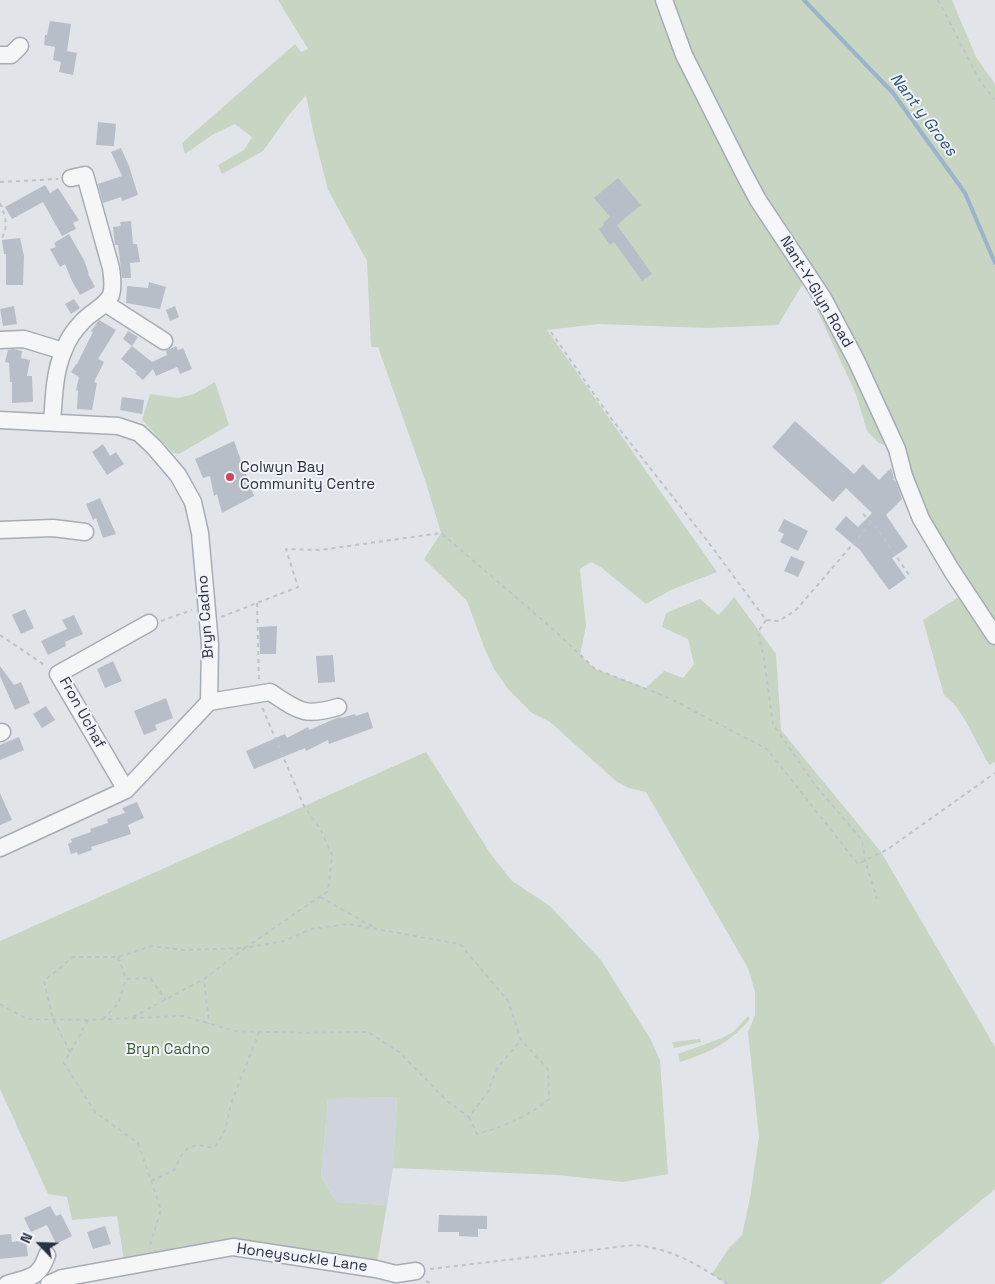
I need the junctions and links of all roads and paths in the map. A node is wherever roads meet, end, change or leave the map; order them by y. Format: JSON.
{"nodes":[{"id":1,"x":664,"y":0,"type":"edge"},
{"id":2,"x":938,"y":0,"type":"edge"},
{"id":3,"x":20,"y":46,"type":"dead end"},
{"id":4,"x":0,"y":55,"type":"edge"},
{"id":5,"x":995,"y":100,"type":"edge"},
{"id":6,"x":70,"y":178,"type":"joint"},
{"id":7,"x":0,"y":182,"type":"edge"},
{"id":8,"x":0,"y":202,"type":"edge"},
{"id":9,"x":0,"y":241,"type":"edge"},
{"id":10,"x":105,"y":303,"type":"junction"},
{"id":11,"x":552,"y":332,"type":"dead end"},
{"id":12,"x":0,"y":340,"type":"edge"},
{"id":13,"x":164,"y":341,"type":"dead end"},
{"id":14,"x":63,"y":351,"type":"junction"},
{"id":15,"x":0,"y":420,"type":"edge"},
{"id":16,"x":52,"y":422,"type":"junction"},
{"id":17,"x":863,"y":514,"type":"dead end"},
{"id":18,"x":871,"y":523,"type":"junction"},
{"id":19,"x":0,"y":530,"type":"edge"},
{"id":20,"x":84,"y":532,"type":"dead end"},
{"id":21,"x":911,"y":578,"type":"dead end"},
{"id":22,"x":206,"y":606,"type":"junction"},
{"id":23,"x":766,"y":620,"type":"junction"},
{"id":24,"x":208,"y":622,"type":"junction"},
{"id":25,"x":149,"y":624,"type":"joint"},
{"id":26,"x":0,"y":635,"type":"edge"},
{"id":27,"x":995,"y":636,"type":"edge"},
{"id":28,"x":58,"y":674,"type":"junction"},
{"id":29,"x":209,"y":702,"type":"junction"},
{"id":30,"x":338,"y":707,"type":"dead end"},
{"id":31,"x":995,"y":773,"type":"edge"},
{"id":32,"x":126,"y":790,"type":"junction"},
{"id":33,"x":304,"y":806,"type":"dead end"},
{"id":34,"x":0,"y":848,"type":"edge"},
{"id":35,"x":865,"y":860,"type":"junction"},
{"id":36,"x":320,"y":897,"type":"junction"},
{"id":37,"x":877,"y":898,"type":"dead end"},
{"id":38,"x":378,"y":929,"type":"junction"},
{"id":39,"x":245,"y":948,"type":"junction"},
{"id":40,"x":118,"y":957,"type":"junction"},
{"id":41,"x":126,"y":979,"type":"junction"},
{"id":42,"x":204,"y":979,"type":"junction"},
{"id":43,"x":166,"y":1000,"type":"junction"},
{"id":44,"x":0,"y":1004,"type":"edge"},
{"id":45,"x":132,"y":1018,"type":"junction"},
{"id":46,"x":53,"y":1019,"type":"junction"},
{"id":47,"x":103,"y":1019,"type":"junction"},
{"id":48,"x":88,"y":1020,"type":"junction"},
{"id":49,"x":209,"y":1024,"type":"junction"},
{"id":50,"x":259,"y":1032,"type":"junction"},
{"id":51,"x":521,"y":1040,"type":"junction"},
{"id":52,"x":70,"y":1052,"type":"junction"},
{"id":53,"x":470,"y":1117,"type":"junction"},
{"id":54,"x":151,"y":1181,"type":"junction"},
{"id":55,"x":47,"y":1255,"type":"dead end"},
{"id":56,"x":144,"y":1263,"type":"junction"},
{"id":57,"x":416,"y":1271,"type":"joint"},
{"id":58,"x":6,"y":1284,"type":"edge"},
{"id":59,"x":49,"y":1284,"type":"edge"},
{"id":60,"x":727,"y":1284,"type":"edge"}],
"edges":[{"from":1,"to":27,"type":"street","name":"Nant-Y-Glyn Road"},
{"from":2,"to":5,"type":"path"},
{"from":3,"to":4,"type":"street"},
{"from":6,"to":7,"type":"path"},
{"from":6,"to":10,"type":"street"},
{"from":8,"to":9,"type":"path"},
{"from":10,"to":13,"type":"street"},
{"from":10,"to":14,"type":"street"},
{"from":11,"to":23,"type":"path"},
{"from":12,"to":14,"type":"street"},
{"from":14,"to":16,"type":"street"},
{"from":15,"to":16,"type":"street","name":"Bryn Cadno"},
{"from":16,"to":22,"type":"street","name":"Bryn Cadno"},
{"from":17,"to":18,"type":"path"},
{"from":18,"to":21,"type":"path"},
{"from":18,"to":23,"type":"path"},
{"from":19,"to":20,"type":"street"},
{"from":22,"to":24,"type":"street","name":"Bryn Cadno"},
{"from":22,"to":25,"type":"path"},
{"from":23,"to":35,"type":"path"},
{"from":24,"to":29,"type":"street","name":"Bryn Cadno"},
{"from":24,"to":35,"type":"path"},
{"from":25,"to":28,"type":"street","name":"Fron Uchaf"},
{"from":26,"to":28,"type":"path"},
{"from":28,"to":32,"type":"street","name":"Fron Uchaf"},
{"from":29,"to":30,"type":"street"},
{"from":29,"to":32,"type":"street"},
{"from":31,"to":35,"type":"path"},
{"from":32,"to":34,"type":"street"},
{"from":33,"to":36,"type":"path"},
{"from":35,"to":37,"type":"path"},
{"from":36,"to":38,"type":"path"},
{"from":36,"to":39,"type":"path"},
{"from":38,"to":39,"type":"path"},
{"from":38,"to":51,"type":"path"},
{"from":39,"to":40,"type":"path"},
{"from":39,"to":42,"type":"path"},
{"from":40,"to":41,"type":"path"},
{"from":40,"to":46,"type":"path"},
{"from":41,"to":43,"type":"path"},
{"from":41,"to":47,"type":"path"},
{"from":42,"to":43,"type":"path"},
{"from":42,"to":49,"type":"path"},
{"from":43,"to":45,"type":"path"},
{"from":44,"to":46,"type":"path"},
{"from":45,"to":47,"type":"path"},
{"from":45,"to":49,"type":"path"},
{"from":46,"to":48,"type":"path"},
{"from":46,"to":52,"type":"path"},
{"from":47,"to":48,"type":"path"},
{"from":48,"to":52,"type":"path"},
{"from":49,"to":50,"type":"path"},
{"from":50,"to":53,"type":"path"},
{"from":50,"to":54,"type":"path"},
{"from":51,"to":53,"type":"path"},
{"from":51,"to":53,"type":"path"},
{"from":52,"to":54,"type":"path"},
{"from":54,"to":56,"type":"path"},
{"from":55,"to":58,"type":"street"},
{"from":56,"to":57,"type":"street","name":"Honeysuckle Lane"},
{"from":56,"to":59,"type":"street","name":"Honeysuckle Lane"},
{"from":57,"to":60,"type":"path"}]}
